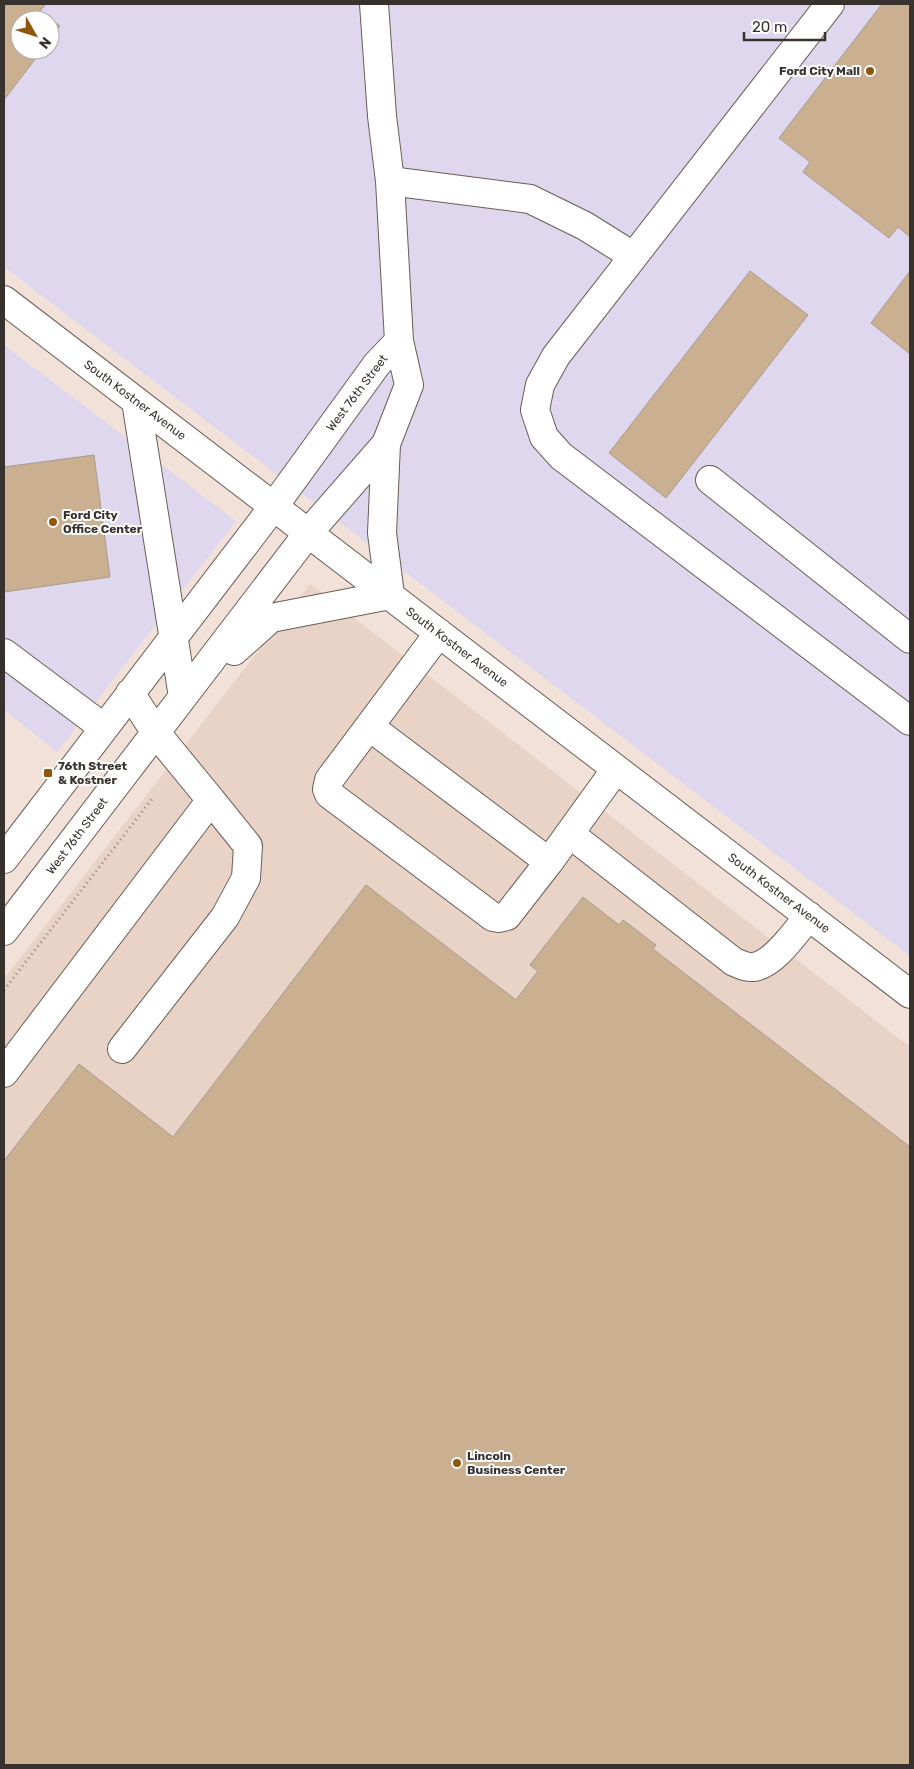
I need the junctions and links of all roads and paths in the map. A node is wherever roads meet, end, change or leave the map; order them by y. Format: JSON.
{"nodes":[{"id":1,"x":374,"y":4,"type":"edge"},
{"id":2,"x":830,"y":4,"type":"edge"},
{"id":3,"x":390,"y":181,"type":"junction"},
{"id":4,"x":633,"y":256,"type":"junction"},
{"id":5,"x":4,"y":300,"type":"edge"},
{"id":6,"x":399,"y":341,"type":"junction"},
{"id":7,"x":136,"y":401,"type":"junction"},
{"id":8,"x":386,"y":444,"type":"junction"},
{"id":9,"x":710,"y":480,"type":"dead end"},
{"id":10,"x":274,"y":506,"type":"junction"},
{"id":11,"x":309,"y":532,"type":"junction"},
{"id":12,"x":390,"y":595,"type":"junction"},
{"id":13,"x":439,"y":633,"type":"junction"},
{"id":14,"x":174,"y":637,"type":"junction"},
{"id":15,"x":910,"y":639,"type":"edge"},
{"id":16,"x":4,"y":653,"type":"edge"},
{"id":17,"x":130,"y":693,"type":"junction"},
{"id":18,"x":183,"y":697,"type":"junction"},
{"id":19,"x":910,"y":721,"type":"edge"},
{"id":20,"x":104,"y":728,"type":"junction"},
{"id":21,"x":370,"y":728,"type":"junction"},
{"id":22,"x":156,"y":733,"type":"junction"},
{"id":23,"x":616,"y":768,"type":"junction"},
{"id":24,"x":152,"y":798,"type":"dead end"},
{"id":25,"x":211,"y":800,"type":"junction"},
{"id":26,"x":570,"y":834,"type":"junction"},
{"id":27,"x":4,"y":859,"type":"edge"},
{"id":28,"x":549,"y":862,"type":"junction"},
{"id":29,"x":809,"y":916,"type":"junction"},
{"id":30,"x":4,"y":932,"type":"edge"},
{"id":31,"x":4,"y":990,"type":"edge"},
{"id":32,"x":910,"y":994,"type":"edge"},
{"id":33,"x":122,"y":1049,"type":"dead end"},
{"id":34,"x":4,"y":1073,"type":"edge"}],
"edges":[{"from":1,"to":3,"type":"street"},
{"from":2,"to":4,"type":"street"},
{"from":3,"to":4,"type":"street"},
{"from":3,"to":6,"type":"street"},
{"from":4,"to":19,"type":"street"},
{"from":5,"to":7,"type":"street","name":"South Kostner Avenue"},
{"from":6,"to":8,"type":"street","name":"West 76th Street"},
{"from":6,"to":10,"type":"street","name":"West 76th Street"},
{"from":7,"to":10,"type":"street","name":"South Kostner Avenue"},
{"from":7,"to":14,"type":"street"},
{"from":8,"to":11,"type":"street","name":"West 76th Street"},
{"from":8,"to":12,"type":"street"},
{"from":9,"to":15,"type":"street"},
{"from":10,"to":11,"type":"street","name":"South Kostner Avenue"},
{"from":10,"to":14,"type":"street","name":"West 76th Street"},
{"from":11,"to":12,"type":"street","name":"South Kostner Avenue"},
{"from":11,"to":18,"type":"street","name":"West 76th Street"},
{"from":12,"to":13,"type":"street","name":"South Kostner Avenue"},
{"from":12,"to":18,"type":"street"},
{"from":13,"to":21,"type":"street"},
{"from":13,"to":23,"type":"street","name":"South Kostner Avenue"},
{"from":14,"to":17,"type":"street","name":"West 76th Street"},
{"from":14,"to":18,"type":"street"},
{"from":16,"to":20,"type":"street"},
{"from":17,"to":20,"type":"street","name":"West 76th Street"},
{"from":17,"to":22,"type":"street"},
{"from":18,"to":22,"type":"street","name":"West 76th Street"},
{"from":20,"to":27,"type":"street","name":"West 76th Street"},
{"from":21,"to":28,"type":"street"},
{"from":21,"to":28,"type":"street"},
{"from":22,"to":25,"type":"street"},
{"from":22,"to":30,"type":"street","name":"West 76th Street"},
{"from":23,"to":26,"type":"street"},
{"from":23,"to":29,"type":"street","name":"South Kostner Avenue"},
{"from":24,"to":31,"type":"path"},
{"from":25,"to":33,"type":"street"},
{"from":25,"to":34,"type":"street"},
{"from":26,"to":28,"type":"street"},
{"from":26,"to":29,"type":"street"},
{"from":29,"to":32,"type":"street","name":"South Kostner Avenue"}]}
